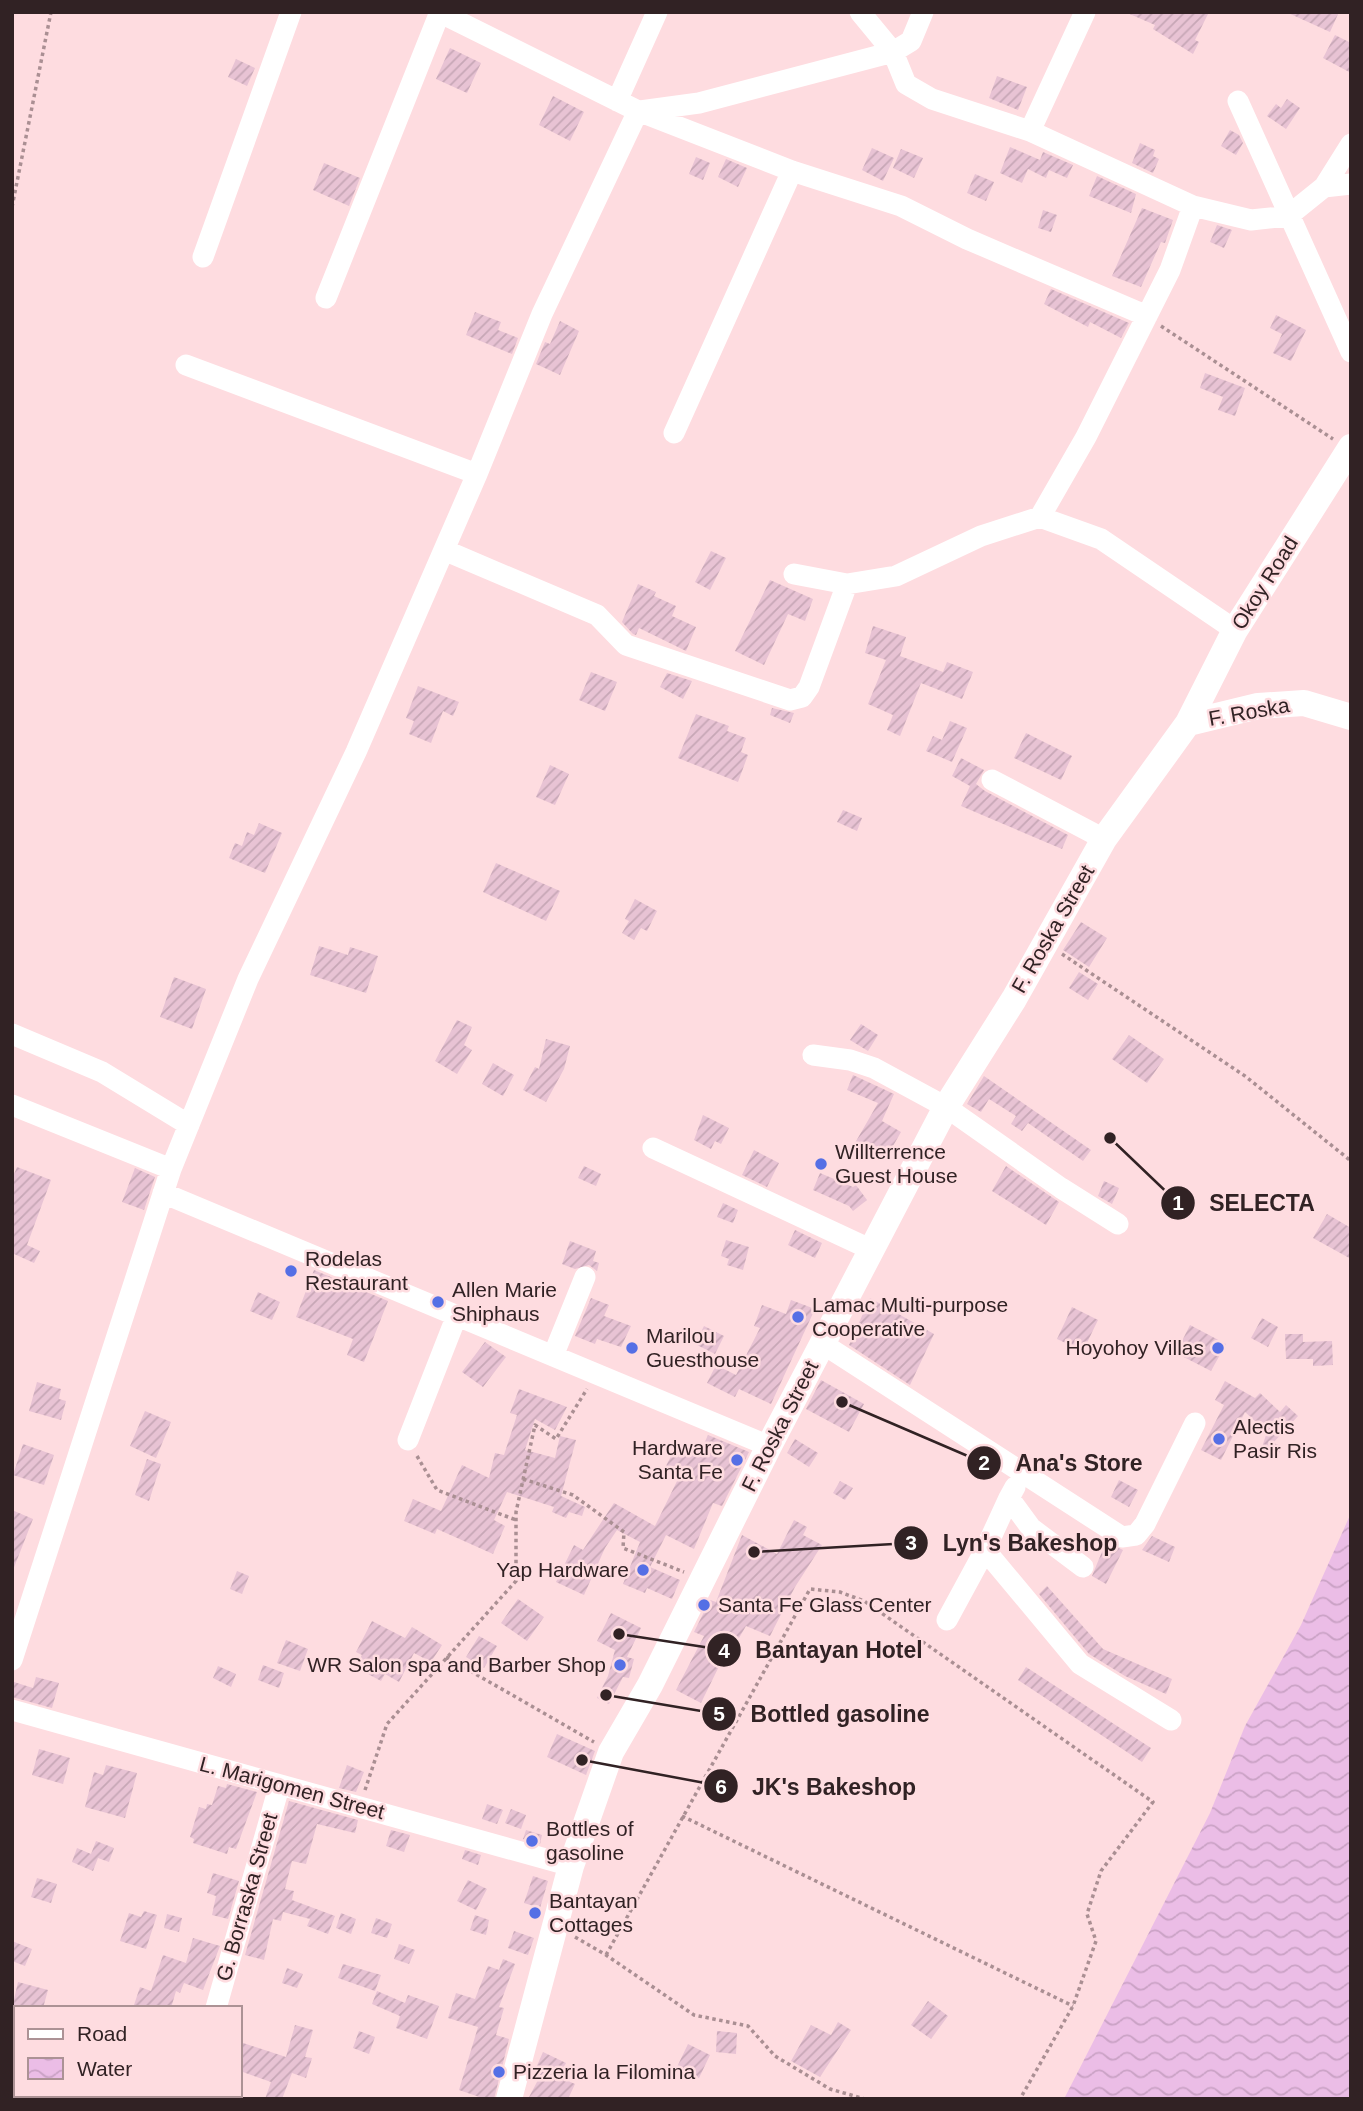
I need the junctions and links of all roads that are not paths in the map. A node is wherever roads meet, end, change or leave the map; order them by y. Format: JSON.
{"nodes":[{"id":1,"x":291,"y":12,"type":"edge"},
{"id":2,"x":439,"y":12,"type":"edge"},
{"id":3,"x":657,"y":12,"type":"edge"},
{"id":4,"x":860,"y":12,"type":"edge"},
{"id":5,"x":923,"y":12,"type":"edge"},
{"id":6,"x":1084,"y":12,"type":"edge"},
{"id":7,"x":893,"y":52,"type":"junction"},
{"id":8,"x":617,"y":101,"type":"junction"},
{"id":9,"x":1238,"y":101,"type":"dead end"},
{"id":10,"x":638,"y":111,"type":"junction"},
{"id":11,"x":1030,"y":131,"type":"junction"},
{"id":12,"x":1351,"y":144,"type":"edge"},
{"id":13,"x":792,"y":171,"type":"junction"},
{"id":14,"x":1351,"y":184,"type":"edge"},
{"id":15,"x":1324,"y":187,"type":"junction"},
{"id":16,"x":1193,"y":206,"type":"junction"},
{"id":17,"x":1288,"y":216,"type":"junction"},
{"id":18,"x":202,"y":257,"type":"dead end"},
{"id":19,"x":326,"y":298,"type":"dead end"},
{"id":20,"x":1147,"y":316,"type":"junction"},
{"id":21,"x":1351,"y":352,"type":"edge"},
{"id":22,"x":186,"y":365,"type":"dead end"},
{"id":23,"x":674,"y":433,"type":"dead end"},
{"id":24,"x":1350,"y":449,"type":"edge"},
{"id":25,"x":477,"y":474,"type":"junction"},
{"id":26,"x":1040,"y":517,"type":"junction"},
{"id":27,"x":444,"y":550,"type":"junction"},
{"id":28,"x":794,"y":574,"type":"dead end"},
{"id":29,"x":847,"y":584,"type":"junction"},
{"id":30,"x":1235,"y":630,"type":"junction"},
{"id":31,"x":1351,"y":717,"type":"edge"},
{"id":32,"x":1188,"y":723,"type":"junction"},
{"id":33,"x":992,"y":780,"type":"dead end"},
{"id":34,"x":1104,"y":839,"type":"junction"},
{"id":35,"x":12,"y":1034,"type":"edge"},
{"id":36,"x":813,"y":1055,"type":"dead end"},
{"id":37,"x":12,"y":1105,"type":"edge"},
{"id":38,"x":946,"y":1107,"type":"junction"},
{"id":39,"x":189,"y":1125,"type":"junction"},
{"id":40,"x":653,"y":1148,"type":"dead end"},
{"id":41,"x":171,"y":1169,"type":"junction"},
{"id":42,"x":163,"y":1193,"type":"junction"},
{"id":43,"x":1118,"y":1224,"type":"dead end"},
{"id":44,"x":872,"y":1250,"type":"junction"},
{"id":45,"x":585,"y":1278,"type":"dead end"},
{"id":46,"x":457,"y":1315,"type":"junction"},
{"id":47,"x":823,"y":1343,"type":"junction"},
{"id":48,"x":553,"y":1356,"type":"junction"},
{"id":49,"x":1195,"y":1423,"type":"dead end"},
{"id":50,"x":408,"y":1440,"type":"road end"},
{"id":51,"x":769,"y":1446,"type":"junction"},
{"id":52,"x":1022,"y":1472,"type":"junction"},
{"id":53,"x":1009,"y":1498,"type":"junction"},
{"id":54,"x":985,"y":1550,"type":"junction"},
{"id":55,"x":1083,"y":1567,"type":"dead end"},
{"id":56,"x":947,"y":1620,"type":"dead end"},
{"id":57,"x":12,"y":1660,"type":"edge"},
{"id":58,"x":12,"y":1710,"type":"edge"},
{"id":59,"x":1171,"y":1720,"type":"dead end"},
{"id":60,"x":279,"y":1787,"type":"junction"},
{"id":61,"x":571,"y":1866,"type":"junction"},
{"id":62,"x":217,"y":2006,"type":"edge"},
{"id":63,"x":509,"y":2099,"type":"edge"}],
"edges":[{"from":1,"to":18,"type":"street"},
{"from":2,"to":8,"type":"street"},
{"from":2,"to":19,"type":"street"},
{"from":3,"to":8,"type":"street"},
{"from":4,"to":7,"type":"street"},
{"from":5,"to":7,"type":"street"},
{"from":6,"to":11,"type":"street"},
{"from":7,"to":10,"type":"street"},
{"from":7,"to":11,"type":"street"},
{"from":8,"to":10,"type":"street"},
{"from":9,"to":17,"type":"street"},
{"from":10,"to":13,"type":"street"},
{"from":10,"to":25,"type":"street"},
{"from":11,"to":16,"type":"street"},
{"from":12,"to":15,"type":"street"},
{"from":13,"to":20,"type":"street"},
{"from":13,"to":23,"type":"street"},
{"from":14,"to":15,"type":"street"},
{"from":15,"to":17,"type":"street"},
{"from":16,"to":17,"type":"street"},
{"from":16,"to":20,"type":"street"},
{"from":17,"to":21,"type":"street"},
{"from":20,"to":26,"type":"street"},
{"from":22,"to":25,"type":"street"},
{"from":24,"to":30,"type":"main road","name":"Okoy Road"},
{"from":25,"to":27,"type":"street"},
{"from":26,"to":29,"type":"street"},
{"from":26,"to":30,"type":"street"},
{"from":27,"to":29,"type":"street"},
{"from":27,"to":39,"type":"street"},
{"from":28,"to":29,"type":"street"},
{"from":30,"to":32,"type":"main road","name":"Okoy Road"},
{"from":31,"to":32,"type":"main road","name":"F. Roska"},
{"from":32,"to":34,"type":"main road","name":"F. Roska Street"},
{"from":33,"to":34,"type":"street"},
{"from":34,"to":38,"type":"main road","name":"F. Roska Street"},
{"from":35,"to":39,"type":"street"},
{"from":36,"to":38,"type":"street"},
{"from":37,"to":41,"type":"street"},
{"from":38,"to":43,"type":"street"},
{"from":38,"to":44,"type":"main road","name":"F. Roska Street"},
{"from":39,"to":41,"type":"street"},
{"from":40,"to":44,"type":"street"},
{"from":41,"to":42,"type":"street"},
{"from":42,"to":46,"type":"street"},
{"from":42,"to":57,"type":"street"},
{"from":44,"to":47,"type":"main road","name":"F. Roska Street"},
{"from":45,"to":48,"type":"street"},
{"from":46,"to":48,"type":"street"},
{"from":46,"to":50,"type":"street"},
{"from":47,"to":51,"type":"main road","name":"F. Roska Street"},
{"from":47,"to":52,"type":"street"},
{"from":48,"to":51,"type":"street"},
{"from":49,"to":52,"type":"street"},
{"from":51,"to":61,"type":"main road","name":"F. Roska Street"},
{"from":52,"to":53,"type":"street"},
{"from":53,"to":54,"type":"street"},
{"from":53,"to":55,"type":"street"},
{"from":54,"to":56,"type":"street"},
{"from":54,"to":59,"type":"street"},
{"from":58,"to":60,"type":"street","name":"L. Marigomen Street"},
{"from":60,"to":61,"type":"street","name":"L. Marigomen Street"},
{"from":60,"to":62,"type":"street","name":"G. Borraska Street"},
{"from":61,"to":63,"type":"main road","name":"F. Roska Street"}]}
